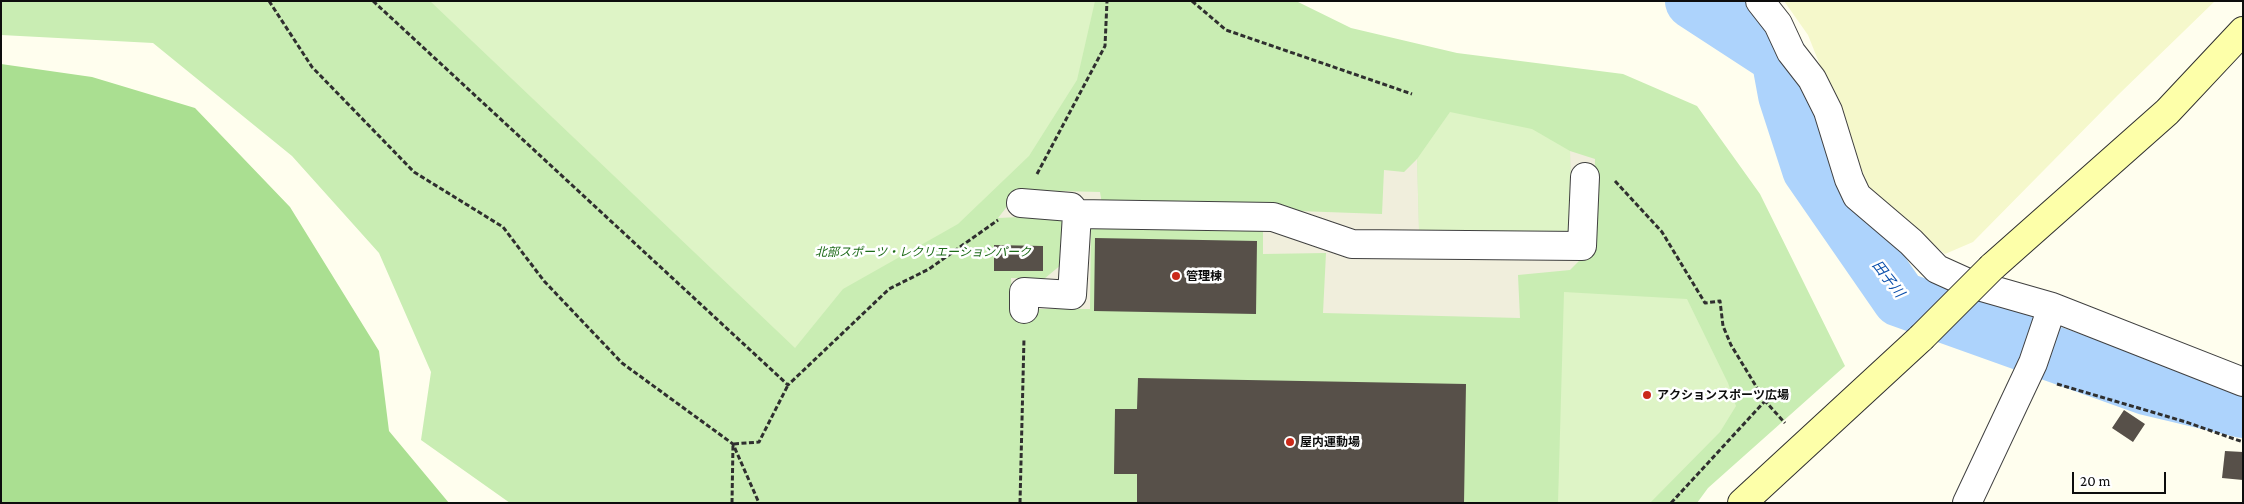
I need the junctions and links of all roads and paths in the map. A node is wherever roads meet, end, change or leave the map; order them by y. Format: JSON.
{"nodes":[{"id":1,"x":270,"y":1,"type":"edge"},
{"id":2,"x":1106,"y":1,"type":"edge"},
{"id":3,"x":1192,"y":1,"type":"edge"},
{"id":4,"x":1760,"y":1,"type":"edge"},
{"id":5,"x":376,"y":2,"type":"edge"},
{"id":6,"x":2243,"y":31,"type":"edge"},
{"id":7,"x":1412,"y":94,"type":"dead end"},
{"id":8,"x":1585,"y":176,"type":"joint"},
{"id":9,"x":1021,"y":203,"type":"junction"},
{"id":10,"x":1078,"y":214,"type":"junction"},
{"id":11,"x":2052,"y":307,"type":"junction"},
{"id":12,"x":1024,"y":309,"type":"joint"},
{"id":13,"x":2030,"y":369,"type":"junction"},
{"id":14,"x":2243,"y":382,"type":"edge"},
{"id":15,"x":788,"y":385,"type":"junction"},
{"id":16,"x":1765,"y":400,"type":"junction"},
{"id":17,"x":1789,"y":428,"type":"dead end"},
{"id":18,"x":2243,"y":442,"type":"edge"},
{"id":19,"x":733,"y":444,"type":"junction"},
{"id":20,"x":732,"y":503,"type":"edge"},
{"id":21,"x":759,"y":503,"type":"edge"},
{"id":22,"x":1020,"y":503,"type":"edge"},
{"id":23,"x":1671,"y":503,"type":"edge"},
{"id":24,"x":1742,"y":503,"type":"edge"},
{"id":25,"x":1968,"y":503,"type":"edge"}],
"edges":[{"from":1,"to":19,"type":"path"},
{"from":2,"to":9,"type":"path"},
{"from":3,"to":7,"type":"path"},
{"from":4,"to":11,"type":"street"},
{"from":5,"to":15,"type":"path"},
{"from":6,"to":24,"type":"street","bridge":true},
{"from":8,"to":10,"type":"street"},
{"from":8,"to":16,"type":"path"},
{"from":9,"to":10,"type":"street"},
{"from":9,"to":15,"type":"path"},
{"from":10,"to":12,"type":"street"},
{"from":11,"to":13,"type":"street"},
{"from":11,"to":14,"type":"street"},
{"from":12,"to":22,"type":"path"},
{"from":13,"to":18,"type":"path"},
{"from":13,"to":25,"type":"street"},
{"from":15,"to":19,"type":"path"},
{"from":16,"to":17,"type":"path"},
{"from":16,"to":23,"type":"path"},
{"from":19,"to":20,"type":"path"},
{"from":19,"to":21,"type":"path"}]}
